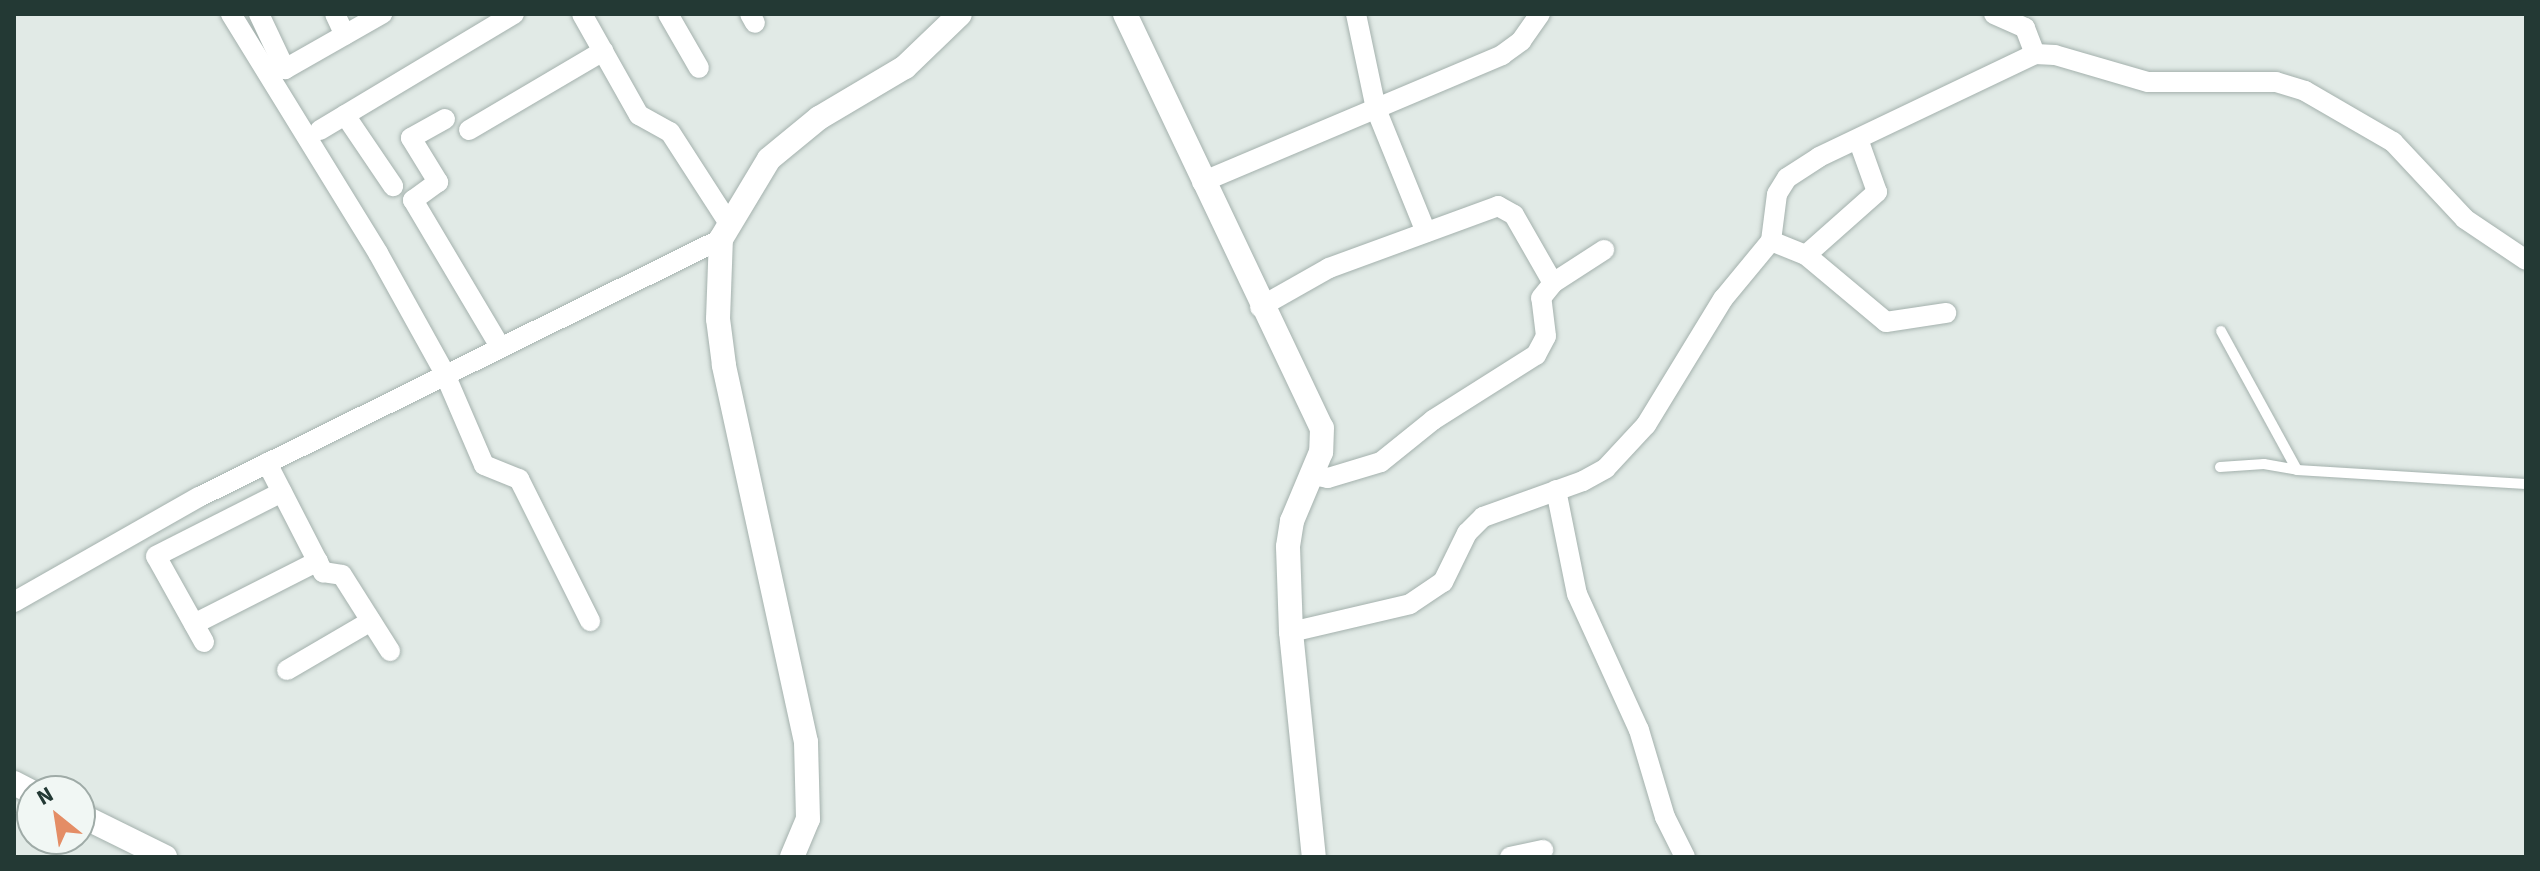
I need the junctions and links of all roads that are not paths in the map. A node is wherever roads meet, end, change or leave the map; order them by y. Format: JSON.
{"nodes":[{"id":1,"x":231,"y":14,"type":"edge"},
{"id":2,"x":259,"y":14,"type":"edge"},
{"id":3,"x":335,"y":14,"type":"edge"},
{"id":4,"x":382,"y":14,"type":"edge"},
{"id":5,"x":514,"y":14,"type":"edge"},
{"id":6,"x":582,"y":14,"type":"edge"},
{"id":7,"x":668,"y":14,"type":"edge"},
{"id":8,"x":960,"y":14,"type":"edge"},
{"id":9,"x":1125,"y":14,"type":"edge"},
{"id":10,"x":1356,"y":14,"type":"edge"},
{"id":11,"x":1540,"y":14,"type":"edge"},
{"id":12,"x":1994,"y":14,"type":"edge"},
{"id":13,"x":345,"y":35,"type":"junction"},
{"id":14,"x":603,"y":51,"type":"junction"},
{"id":15,"x":2035,"y":54,"type":"junction"},
{"id":16,"x":699,"y":68,"type":"dead end"},
{"id":17,"x":1376,"y":109,"type":"junction"},
{"id":18,"x":345,"y":115,"type":"junction"},
{"id":19,"x":445,"y":119,"type":"dead end"},
{"id":20,"x":320,"y":130,"type":"dead end"},
{"id":21,"x":469,"y":130,"type":"dead end"},
{"id":22,"x":1858,"y":139,"type":"junction"},
{"id":23,"x":1202,"y":182,"type":"junction"},
{"id":24,"x":393,"y":186,"type":"dead end"},
{"id":25,"x":724,"y":230,"type":"junction"},
{"id":26,"x":1426,"y":232,"type":"junction"},
{"id":27,"x":1771,"y":241,"type":"junction"},
{"id":28,"x":1604,"y":250,"type":"dead end"},
{"id":29,"x":1806,"y":255,"type":"junction"},
{"id":30,"x":2526,"y":260,"type":"edge"},
{"id":31,"x":1553,"y":283,"type":"junction"},
{"id":32,"x":1260,"y":307,"type":"junction"},
{"id":33,"x":1946,"y":313,"type":"dead end"},
{"id":34,"x":2221,"y":331,"type":"dead end"},
{"id":35,"x":499,"y":345,"type":"junction"},
{"id":36,"x":444,"y":372,"type":"junction"},
{"id":37,"x":267,"y":463,"type":"junction"},
{"id":38,"x":2220,"y":467,"type":"dead end"},
{"id":39,"x":2297,"y":470,"type":"junction"},
{"id":40,"x":1313,"y":475,"type":"junction"},
{"id":41,"x":2526,"y":484,"type":"edge"},
{"id":42,"x":1556,"y":490,"type":"junction"},
{"id":43,"x":282,"y":492,"type":"junction"},
{"id":44,"x":318,"y":561,"type":"junction"},
{"id":45,"x":14,"y":602,"type":"edge"},
{"id":46,"x":371,"y":621,"type":"junction"},
{"id":47,"x":590,"y":621,"type":"dead end"},
{"id":48,"x":1291,"y":632,"type":"junction"},
{"id":49,"x":390,"y":651,"type":"dead end"},
{"id":50,"x":287,"y":670,"type":"dead end"},
{"id":51,"x":96,"y":823,"type":"edge"},
{"id":52,"x":1543,"y":850,"type":"dead end"},
{"id":53,"x":165,"y":857,"type":"edge"},
{"id":54,"x":792,"y":857,"type":"edge"},
{"id":55,"x":1314,"y":857,"type":"edge"},
{"id":56,"x":1510,"y":857,"type":"edge"},
{"id":57,"x":1685,"y":857,"type":"edge"}],
"edges":[{"from":1,"to":36,"type":"street"},
{"from":2,"to":13,"type":"street"},
{"from":3,"to":13,"type":"street"},
{"from":4,"to":13,"type":"street"},
{"from":5,"to":18,"type":"street"},
{"from":6,"to":14,"type":"street"},
{"from":7,"to":16,"type":"street"},
{"from":8,"to":25,"type":"street"},
{"from":9,"to":23,"type":"street"},
{"from":10,"to":17,"type":"street"},
{"from":11,"to":17,"type":"street"},
{"from":12,"to":15,"type":"street"},
{"from":14,"to":21,"type":"street"},
{"from":14,"to":25,"type":"street"},
{"from":15,"to":22,"type":"street"},
{"from":15,"to":30,"type":"street"},
{"from":17,"to":23,"type":"street"},
{"from":17,"to":26,"type":"street"},
{"from":18,"to":20,"type":"street"},
{"from":18,"to":24,"type":"street"},
{"from":19,"to":35,"type":"street"},
{"from":22,"to":27,"type":"street"},
{"from":22,"to":29,"type":"street"},
{"from":23,"to":32,"type":"street"},
{"from":25,"to":35,"type":"street"},
{"from":25,"to":54,"type":"street"},
{"from":26,"to":31,"type":"street"},
{"from":26,"to":32,"type":"street"},
{"from":27,"to":29,"type":"street"},
{"from":27,"to":42,"type":"street"},
{"from":28,"to":31,"type":"street"},
{"from":29,"to":33,"type":"street"},
{"from":31,"to":40,"type":"street"},
{"from":32,"to":40,"type":"street"},
{"from":34,"to":39,"type":"lane"},
{"from":35,"to":36,"type":"street"},
{"from":36,"to":37,"type":"street"},
{"from":36,"to":47,"type":"street"},
{"from":37,"to":43,"type":"street"},
{"from":37,"to":45,"type":"street"},
{"from":38,"to":39,"type":"lane"},
{"from":39,"to":41,"type":"lane"},
{"from":40,"to":48,"type":"street"},
{"from":42,"to":48,"type":"street"},
{"from":42,"to":57,"type":"street"},
{"from":43,"to":44,"type":"street"},
{"from":43,"to":44,"type":"street"},
{"from":44,"to":46,"type":"street"},
{"from":46,"to":49,"type":"street"},
{"from":46,"to":50,"type":"street"},
{"from":48,"to":55,"type":"street"},
{"from":51,"to":53,"type":"street"},
{"from":52,"to":56,"type":"street"}]}
